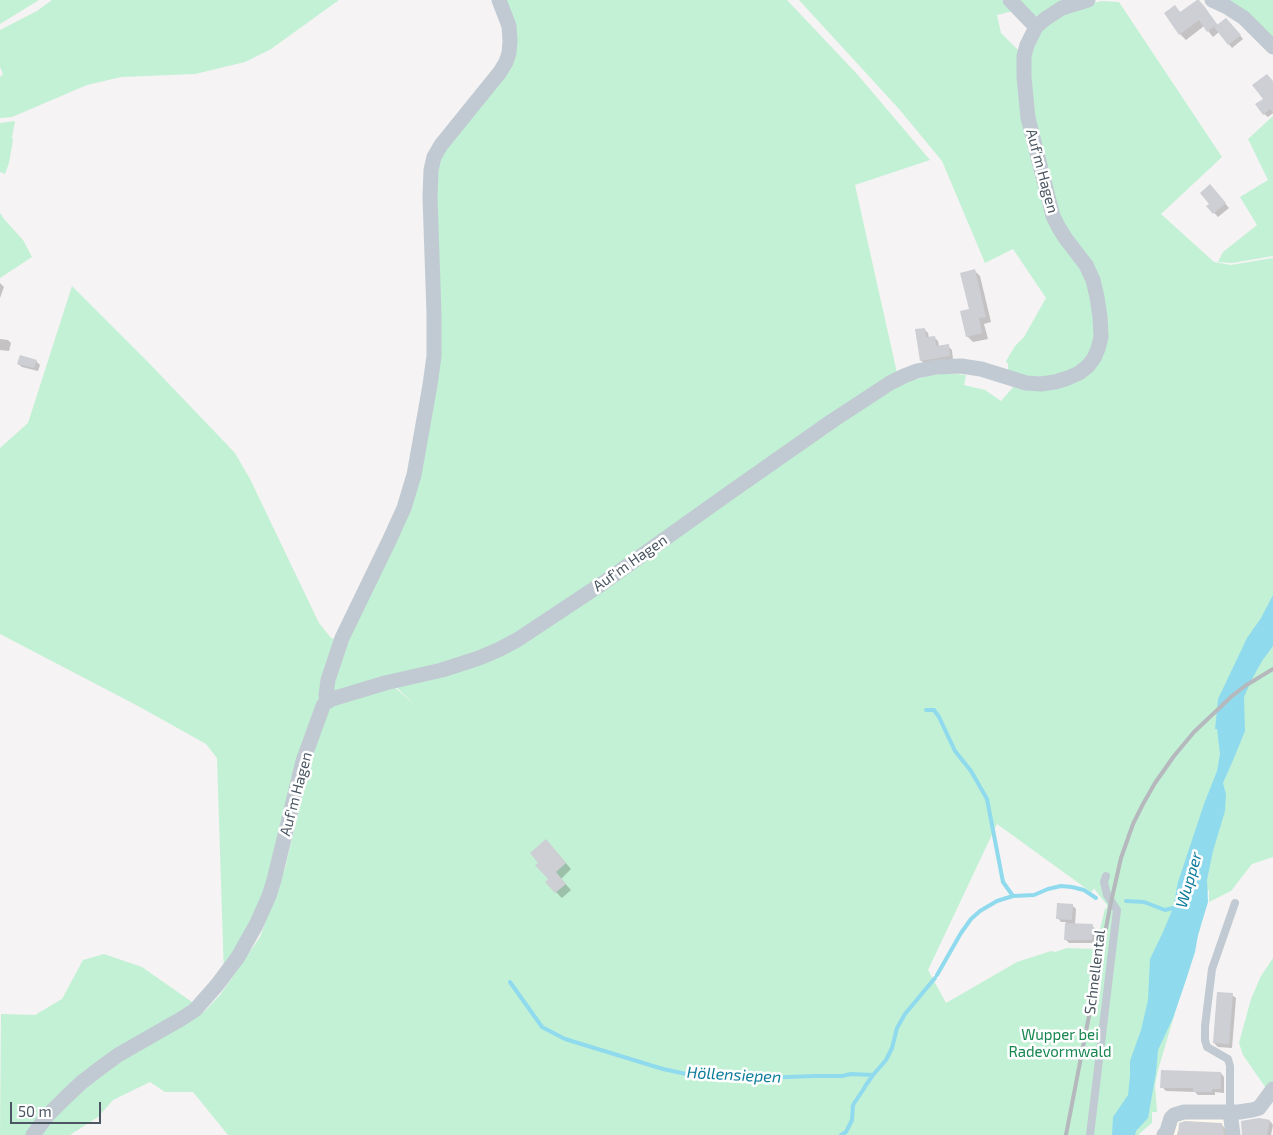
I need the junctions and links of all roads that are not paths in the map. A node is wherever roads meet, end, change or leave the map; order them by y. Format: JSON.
{"nodes":[{"id":1,"x":499,"y":0,"type":"edge"},
{"id":2,"x":1010,"y":0,"type":"edge"},
{"id":3,"x":1088,"y":0,"type":"edge"},
{"id":4,"x":1212,"y":0,"type":"edge"},
{"id":5,"x":1036,"y":27,"type":"junction"},
{"id":6,"x":1273,"y":47,"type":"edge"},
{"id":7,"x":329,"y":701,"type":"junction"},
{"id":8,"x":1106,"y":876,"type":"dead end"},
{"id":9,"x":1235,"y":903,"type":"dead end"},
{"id":10,"x":1273,"y":1088,"type":"edge"},
{"id":11,"x":1230,"y":1112,"type":"junction"},
{"id":12,"x":33,"y":1135,"type":"edge"},
{"id":13,"x":1090,"y":1135,"type":"edge"},
{"id":14,"x":1164,"y":1135,"type":"edge"},
{"id":15,"x":1233,"y":1135,"type":"edge"}],
"edges":[{"from":1,"to":7,"type":"street"},
{"from":2,"to":5,"type":"street"},
{"from":3,"to":5,"type":"street"},
{"from":4,"to":6,"type":"street"},
{"from":5,"to":7,"type":"street","name":"Auf'm Hagen"},
{"from":7,"to":12,"type":"street","name":"Auf'm Hagen"},
{"from":8,"to":13,"type":"lane","name":"Schnellental"},
{"from":9,"to":11,"type":"lane"},
{"from":10,"to":11,"type":"street"},
{"from":11,"to":14,"type":"street"},
{"from":11,"to":15,"type":"street"}]}
